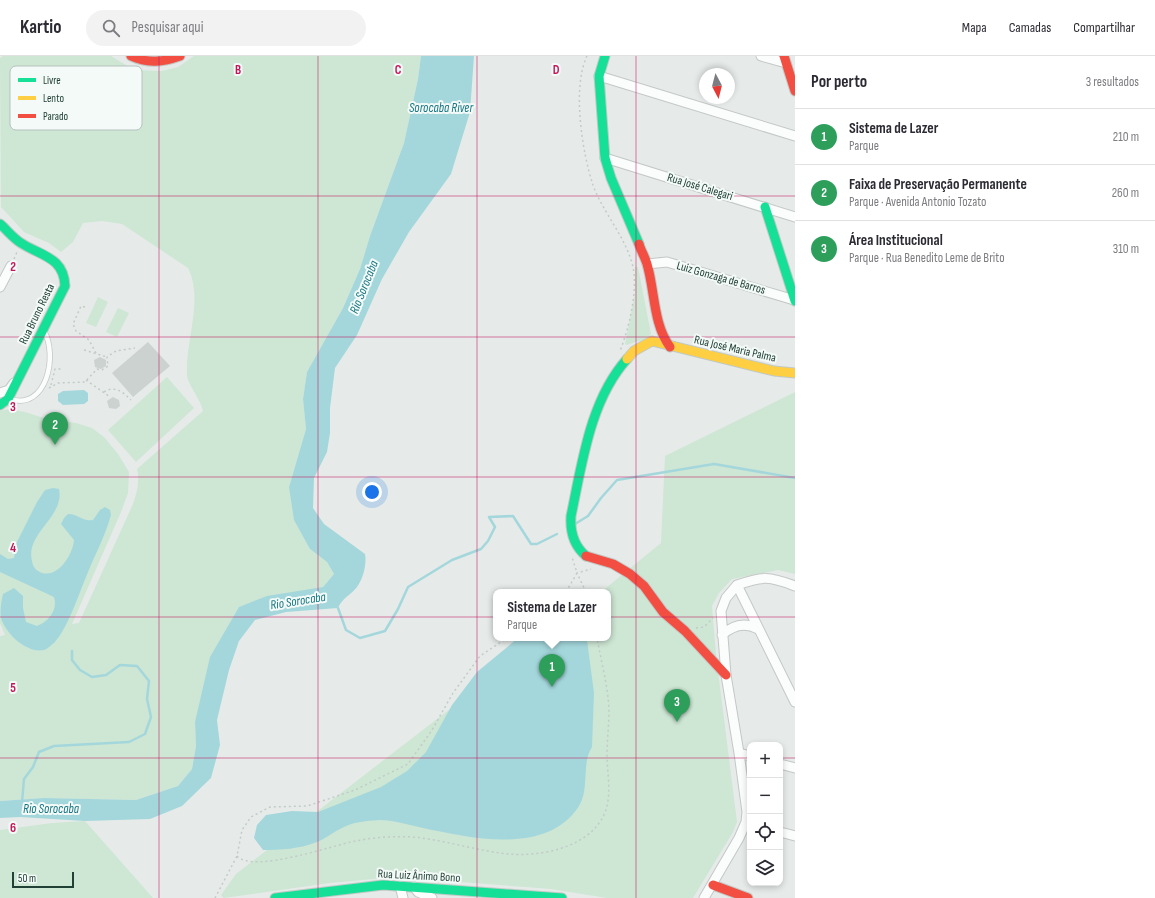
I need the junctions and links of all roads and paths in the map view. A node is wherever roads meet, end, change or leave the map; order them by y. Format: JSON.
{"nodes":[{"id":1,"x":131,"y":56,"type":"edge"},
{"id":2,"x":180,"y":56,"type":"edge"},
{"id":3,"x":587,"y":56,"type":"edge"},
{"id":4,"x":605,"y":56,"type":"edge"},
{"id":5,"x":761,"y":56,"type":"edge"},
{"id":6,"x":785,"y":59,"type":"edge"},
{"id":7,"x":599,"y":76,"type":"junction"},
{"id":8,"x":795,"y":91,"type":"edge"},
{"id":9,"x":795,"y":136,"type":"edge"},
{"id":10,"x":605,"y":158,"type":"junction"},
{"id":11,"x":765,"y":207,"type":"junction"},
{"id":12,"x":795,"y":216,"type":"edge"},
{"id":13,"x":0,"y":224,"type":"edge"},
{"id":14,"x":22,"y":243,"type":"junction"},
{"id":15,"x":647,"y":264,"type":"junction"},
{"id":16,"x":11,"y":266,"type":"joint"},
{"id":17,"x":0,"y":287,"type":"edge"},
{"id":18,"x":795,"y":300,"type":"edge"},
{"id":19,"x":85,"y":307,"type":"dead end"},
{"id":20,"x":44,"y":329,"type":"junction"},
{"id":21,"x":670,"y":347,"type":"junction"},
{"id":22,"x":135,"y":348,"type":"dead end"},
{"id":23,"x":84,"y":350,"type":"dead end"},
{"id":24,"x":98,"y":355,"type":"junction"},
{"id":25,"x":617,"y":356,"type":"dead end"},
{"id":26,"x":107,"y":357,"type":"junction"},
{"id":27,"x":62,"y":369,"type":"dead end"},
{"id":28,"x":795,"y":373,"type":"edge"},
{"id":29,"x":20,"y":374,"type":"junction"},
{"id":30,"x":86,"y":380,"type":"junction"},
{"id":31,"x":51,"y":386,"type":"junction"},
{"id":32,"x":48,"y":390,"type":"dead end"},
{"id":33,"x":104,"y":392,"type":"junction"},
{"id":34,"x":0,"y":393,"type":"edge"},
{"id":35,"x":110,"y":397,"type":"dead end"},
{"id":36,"x":8,"y":399,"type":"junction"},
{"id":37,"x":130,"y":400,"type":"dead end"},
{"id":38,"x":0,"y":404,"type":"edge"},
{"id":39,"x":571,"y":554,"type":"dead end"},
{"id":40,"x":577,"y":573,"type":"junction"},
{"id":41,"x":737,"y":585,"type":"junction"},
{"id":42,"x":795,"y":586,"type":"edge"},
{"id":43,"x":568,"y":589,"type":"edge"},
{"id":44,"x":585,"y":589,"type":"edge"},
{"id":45,"x":721,"y":611,"type":"junction"},
{"id":46,"x":758,"y":629,"type":"junction"},
{"id":47,"x":685,"y":631,"type":"junction"},
{"id":48,"x":722,"y":636,"type":"junction"},
{"id":49,"x":502,"y":641,"type":"edge"},
{"id":50,"x":598,"y":641,"type":"edge"},
{"id":51,"x":726,"y":676,"type":"junction"},
{"id":52,"x":795,"y":702,"type":"edge"},
{"id":53,"x":739,"y":753,"type":"junction"},
{"id":54,"x":747,"y":755,"type":"edge"},
{"id":55,"x":783,"y":765,"type":"edge"},
{"id":56,"x":795,"y":768,"type":"edge"},
{"id":57,"x":747,"y":814,"type":"edge"},
{"id":58,"x":747,"y":824,"type":"edge"},
{"id":59,"x":783,"y":833,"type":"edge"},
{"id":60,"x":795,"y":836,"type":"edge"},
{"id":61,"x":237,"y":856,"type":"junction"},
{"id":62,"x":713,"y":885,"type":"junction"},
{"id":63,"x":400,"y":886,"type":"junction"},
{"id":64,"x":443,"y":889,"type":"junction"},
{"id":65,"x":415,"y":892,"type":"edge"},
{"id":66,"x":324,"y":895,"type":"edge"},
{"id":67,"x":507,"y":896,"type":"edge"},
{"id":68,"x":290,"y":897,"type":"edge"},
{"id":69,"x":215,"y":898,"type":"edge"},
{"id":70,"x":275,"y":898,"type":"edge"},
{"id":71,"x":403,"y":898,"type":"edge"},
{"id":72,"x":432,"y":898,"type":"edge"},
{"id":73,"x":448,"y":898,"type":"edge"},
{"id":74,"x":562,"y":898,"type":"edge"},
{"id":75,"x":704,"y":898,"type":"edge"},
{"id":76,"x":748,"y":898,"type":"edge"}],
"edges":[{"from":1,"to":2,"type":"street"},
{"from":3,"to":25,"type":"path"},
{"from":4,"to":7,"type":"street"},
{"from":5,"to":6,"type":"street"},
{"from":6,"to":8,"type":"street"},
{"from":7,"to":9,"type":"street"},
{"from":7,"to":10,"type":"street"},
{"from":10,"to":11,"type":"street","name":"Rua José Calegari"},
{"from":10,"to":15,"type":"street"},
{"from":11,"to":12,"type":"street","name":"Rua José Calegari"},
{"from":11,"to":18,"type":"street"},
{"from":13,"to":14,"type":"street","name":"Rua Bruno Resta"},
{"from":14,"to":16,"type":"path"},
{"from":14,"to":20,"type":"street","name":"Rua Bruno Resta"},
{"from":15,"to":18,"type":"street","name":"Luiz Gonzaga de Barros"},
{"from":15,"to":21,"type":"street"},
{"from":16,"to":17,"type":"street"},
{"from":19,"to":24,"type":"path"},
{"from":20,"to":29,"type":"street","name":"Rua Bruno Resta"},
{"from":20,"to":36,"type":"lane"},
{"from":21,"to":28,"type":"street","name":"Rua José Maria Palma"},
{"from":21,"to":47,"type":"street","name":"Rua José Maria Palma"},
{"from":22,"to":26,"type":"path"},
{"from":23,"to":24,"type":"path"},
{"from":24,"to":26,"type":"path"},
{"from":26,"to":30,"type":"path"},
{"from":27,"to":31,"type":"path"},
{"from":29,"to":34,"type":"street"},
{"from":29,"to":36,"type":"street","name":"Rua Bruno Resta"},
{"from":30,"to":31,"type":"path"},
{"from":30,"to":33,"type":"path"},
{"from":31,"to":32,"type":"path"},
{"from":33,"to":35,"type":"path"},
{"from":33,"to":37,"type":"path"},
{"from":36,"to":38,"type":"street"},
{"from":39,"to":40,"type":"path"},
{"from":40,"to":43,"type":"path"},
{"from":40,"to":44,"type":"path"},
{"from":41,"to":42,"type":"street"},
{"from":41,"to":45,"type":"street"},
{"from":41,"to":46,"type":"street"},
{"from":45,"to":47,"type":"path"},
{"from":45,"to":48,"type":"street"},
{"from":46,"to":48,"type":"street"},
{"from":46,"to":52,"type":"street"},
{"from":47,"to":51,"type":"street","name":"Rua José Maria Palma"},
{"from":48,"to":51,"type":"street"},
{"from":49,"to":61,"type":"path"},
{"from":50,"to":61,"type":"path"},
{"from":51,"to":53,"type":"street"},
{"from":53,"to":54,"type":"street"},
{"from":53,"to":57,"type":"street"},
{"from":55,"to":56,"type":"street"},
{"from":58,"to":62,"type":"street"},
{"from":59,"to":60,"type":"street"},
{"from":61,"to":69,"type":"path"},
{"from":62,"to":75,"type":"street"},
{"from":62,"to":76,"type":"street"},
{"from":63,"to":65,"type":"street","name":"Rua Luiz Ânimo Bono"},
{"from":63,"to":66,"type":"street","name":"Rua Luiz Ânimo Bono"},
{"from":63,"to":71,"type":"street"},
{"from":64,"to":65,"type":"street","name":"Rua Luiz Ânimo Bono"},
{"from":64,"to":67,"type":"street","name":"Rua Luiz Ânimo Bono"},
{"from":64,"to":73,"type":"street"},
{"from":65,"to":72,"type":"street"},
{"from":66,"to":68,"type":"street","name":"Rua Luiz Ânimo Bono"},
{"from":67,"to":74,"type":"street","name":"Rua Luiz Ânimo Bono"},
{"from":68,"to":70,"type":"street","name":"Rua Luiz Ânimo Bono"}]}
